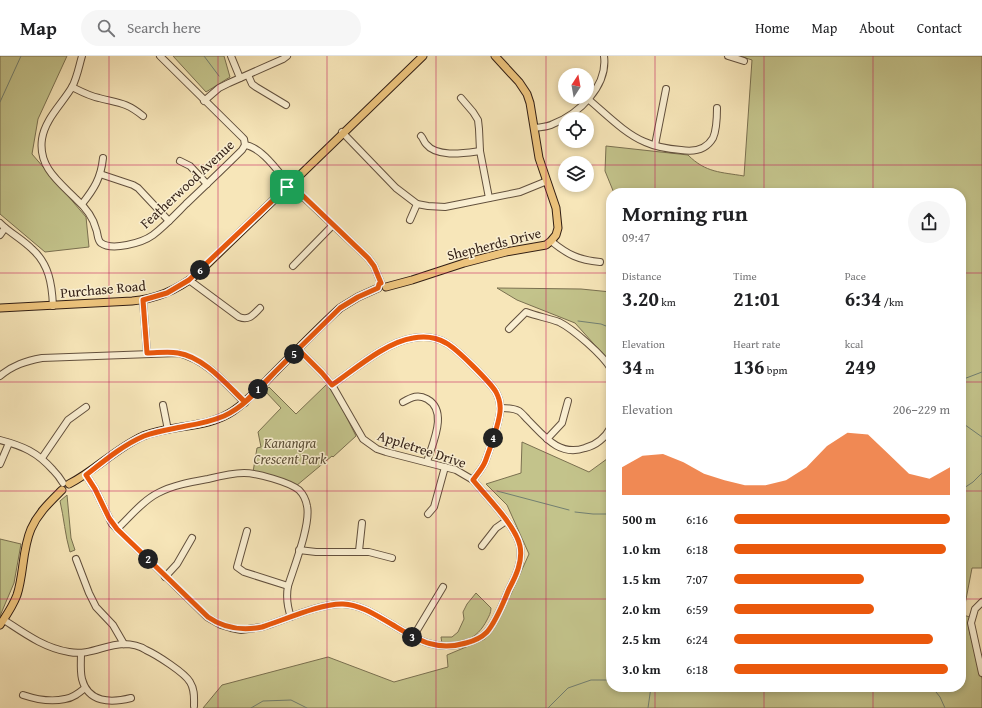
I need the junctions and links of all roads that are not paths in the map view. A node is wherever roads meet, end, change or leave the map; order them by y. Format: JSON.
{"nodes":[{"id":1,"x":82,"y":56,"type":"edge"},
{"id":2,"x":160,"y":56,"type":"edge"},
{"id":3,"x":231,"y":56,"type":"edge"},
{"id":4,"x":287,"y":56,"type":"edge"},
{"id":5,"x":423,"y":56,"type":"edge"},
{"id":6,"x":495,"y":56,"type":"edge"},
{"id":7,"x":604,"y":56,"type":"edge"},
{"id":8,"x":728,"y":56,"type":"edge"},
{"id":9,"x":744,"y":61,"type":"dead end"},
{"id":10,"x":248,"y":75,"type":"junction"},
{"id":11,"x":240,"y":78,"type":"junction"},
{"id":12,"x":72,"y":87,"type":"junction"},
{"id":13,"x":666,"y":89,"type":"dead end"},
{"id":14,"x":594,"y":91,"type":"edge"},
{"id":15,"x":461,"y":98,"type":"dead end"},
{"id":16,"x":204,"y":101,"type":"junction"},
{"id":17,"x":582,"y":104,"type":"edge"},
{"id":18,"x":594,"y":104,"type":"edge"},
{"id":19,"x":286,"y":105,"type":"dead end"},
{"id":20,"x":717,"y":108,"type":"dead end"},
{"id":21,"x":143,"y":116,"type":"dead end"},
{"id":22,"x":535,"y":128,"type":"junction"},
{"id":23,"x":342,"y":132,"type":"junction"},
{"id":24,"x":421,"y":136,"type":"dead end"},
{"id":25,"x":245,"y":144,"type":"junction"},
{"id":26,"x":655,"y":145,"type":"junction"},
{"id":27,"x":480,"y":152,"type":"junction"},
{"id":28,"x":102,"y":158,"type":"dead end"},
{"id":29,"x":180,"y":161,"type":"dead end"},
{"id":30,"x":100,"y":174,"type":"junction"},
{"id":31,"x":547,"y":181,"type":"junction"},
{"id":32,"x":207,"y":184,"type":"junction"},
{"id":33,"x":290,"y":184,"type":"junction"},
{"id":34,"x":489,"y":198,"type":"junction"},
{"id":35,"x":82,"y":204,"type":"junction"},
{"id":36,"x":417,"y":204,"type":"junction"},
{"id":37,"x":169,"y":220,"type":"junction"},
{"id":38,"x":410,"y":220,"type":"dead end"},
{"id":39,"x":333,"y":225,"type":"junction"},
{"id":40,"x":2,"y":226,"type":"edge"},
{"id":41,"x":0,"y":235,"type":"edge"},
{"id":42,"x":552,"y":242,"type":"junction"},
{"id":43,"x":600,"y":262,"type":"dead end"},
{"id":44,"x":293,"y":266,"type":"dead end"},
{"id":45,"x":189,"y":280,"type":"junction"},
{"id":46,"x":381,"y":286,"type":"junction"},
{"id":47,"x":143,"y":300,"type":"junction"},
{"id":48,"x":53,"y":306,"type":"junction"},
{"id":49,"x":0,"y":308,"type":"edge"},
{"id":50,"x":260,"y":308,"type":"dead end"},
{"id":51,"x":509,"y":329,"type":"dead end"},
{"id":52,"x":298,"y":349,"type":"junction"},
{"id":53,"x":147,"y":353,"type":"junction"},
{"id":54,"x":606,"y":363,"type":"edge"},
{"id":55,"x":0,"y":376,"type":"edge"},
{"id":56,"x":332,"y":385,"type":"junction"},
{"id":57,"x":568,"y":401,"type":"dead end"},
{"id":58,"x":245,"y":402,"type":"junction"},
{"id":59,"x":404,"y":402,"type":"dead end"},
{"id":60,"x":164,"y":405,"type":"dead end"},
{"id":61,"x":86,"y":407,"type":"dead end"},
{"id":62,"x":501,"y":408,"type":"junction"},
{"id":63,"x":168,"y":430,"type":"junction"},
{"id":64,"x":606,"y":435,"type":"edge"},
{"id":65,"x":547,"y":438,"type":"junction"},
{"id":66,"x":0,"y":440,"type":"edge"},
{"id":67,"x":10,"y":443,"type":"junction"},
{"id":68,"x":42,"y":458,"type":"junction"},
{"id":69,"x":427,"y":462,"type":"junction"},
{"id":70,"x":0,"y":464,"type":"edge"},
{"id":71,"x":445,"y":467,"type":"junction"},
{"id":72,"x":86,"y":475,"type":"junction"},
{"id":73,"x":473,"y":480,"type":"junction"},
{"id":74,"x":64,"y":485,"type":"junction"},
{"id":75,"x":428,"y":514,"type":"dead end"},
{"id":76,"x":506,"y":520,"type":"junction"},
{"id":77,"x":362,"y":523,"type":"dead end"},
{"id":78,"x":117,"y":529,"type":"junction"},
{"id":79,"x":247,"y":531,"type":"dead end"},
{"id":80,"x":192,"y":538,"type":"dead end"},
{"id":81,"x":482,"y":546,"type":"dead end"},
{"id":82,"x":299,"y":550,"type":"junction"},
{"id":83,"x":359,"y":551,"type":"junction"},
{"id":84,"x":392,"y":558,"type":"dead end"},
{"id":85,"x":76,"y":559,"type":"dead end"},
{"id":86,"x":166,"y":577,"type":"junction"},
{"id":87,"x":288,"y":586,"type":"junction"},
{"id":88,"x":443,"y":587,"type":"dead end"},
{"id":89,"x":982,"y":602,"type":"edge"},
{"id":90,"x":291,"y":617,"type":"junction"},
{"id":91,"x":2,"y":622,"type":"edge"},
{"id":92,"x":413,"y":637,"type":"junction"},
{"id":93,"x":124,"y":644,"type":"junction"},
{"id":94,"x":81,"y":653,"type":"junction"},
{"id":95,"x":982,"y":673,"type":"edge"},
{"id":96,"x":85,"y":688,"type":"junction"},
{"id":97,"x":23,"y":695,"type":"dead end"},
{"id":98,"x":132,"y":698,"type":"dead end"},
{"id":99,"x":194,"y":706,"type":"dead end"}],
"edges":[{"from":1,"to":12,"type":"street"},
{"from":2,"to":16,"type":"street"},
{"from":3,"to":11,"type":"street"},
{"from":4,"to":10,"type":"street"},
{"from":5,"to":23,"type":"main road","name":"Purchase Road"},
{"from":6,"to":22,"type":"main road","name":"Shepherds Drive"},
{"from":7,"to":14,"type":"street"},
{"from":8,"to":9,"type":"street"},
{"from":10,"to":11,"type":"street"},
{"from":10,"to":19,"type":"street"},
{"from":11,"to":16,"type":"street"},
{"from":12,"to":21,"type":"street"},
{"from":12,"to":35,"type":"street"},
{"from":13,"to":26,"type":"street"},
{"from":15,"to":27,"type":"street"},
{"from":16,"to":25,"type":"street"},
{"from":17,"to":22,"type":"street"},
{"from":18,"to":26,"type":"street"},
{"from":20,"to":26,"type":"street"},
{"from":22,"to":31,"type":"main road","name":"Shepherds Drive"},
{"from":23,"to":33,"type":"main road","name":"Purchase Road"},
{"from":23,"to":36,"type":"street"},
{"from":24,"to":27,"type":"street"},
{"from":25,"to":32,"type":"street","name":"Featherwood Avenue"},
{"from":25,"to":33,"type":"street"},
{"from":27,"to":34,"type":"street"},
{"from":28,"to":30,"type":"street"},
{"from":29,"to":32,"type":"street"},
{"from":30,"to":35,"type":"street"},
{"from":30,"to":37,"type":"street"},
{"from":31,"to":34,"type":"street"},
{"from":31,"to":42,"type":"main road","name":"Shepherds Drive"},
{"from":32,"to":37,"type":"street","name":"Featherwood Avenue"},
{"from":33,"to":39,"type":"street"},
{"from":33,"to":45,"type":"main road","name":"Purchase Road"},
{"from":34,"to":36,"type":"street"},
{"from":35,"to":37,"type":"street","name":"Featherwood Avenue"},
{"from":36,"to":38,"type":"street"},
{"from":39,"to":44,"type":"street"},
{"from":39,"to":46,"type":"street"},
{"from":40,"to":41,"type":"street"},
{"from":40,"to":48,"type":"street"},
{"from":42,"to":43,"type":"street"},
{"from":42,"to":46,"type":"main road","name":"Shepherds Drive"},
{"from":45,"to":47,"type":"main road","name":"Purchase Road"},
{"from":45,"to":50,"type":"street"},
{"from":46,"to":52,"type":"main road","name":"Shepherds Drive"},
{"from":47,"to":48,"type":"main road","name":"Purchase Road"},
{"from":47,"to":53,"type":"street"},
{"from":48,"to":49,"type":"main road","name":"Purchase Road"},
{"from":51,"to":54,"type":"street"},
{"from":52,"to":56,"type":"street","name":"Appletree Drive"},
{"from":52,"to":58,"type":"main road","name":"Shepherds Drive"},
{"from":53,"to":55,"type":"street"},
{"from":53,"to":58,"type":"street"},
{"from":56,"to":62,"type":"street"},
{"from":56,"to":69,"type":"street","name":"Appletree Drive"},
{"from":57,"to":65,"type":"street"},
{"from":58,"to":63,"type":"main road","name":"Shepherds Drive"},
{"from":59,"to":69,"type":"street"},
{"from":60,"to":63,"type":"street"},
{"from":61,"to":68,"type":"street"},
{"from":62,"to":65,"type":"street"},
{"from":62,"to":73,"type":"street"},
{"from":63,"to":72,"type":"main road","name":"Shepherds Drive"},
{"from":64,"to":65,"type":"street"},
{"from":66,"to":67,"type":"street"},
{"from":67,"to":68,"type":"street"},
{"from":67,"to":70,"type":"street"},
{"from":68,"to":74,"type":"street"},
{"from":69,"to":71,"type":"street","name":"Appletree Drive"},
{"from":71,"to":73,"type":"street","name":"Appletree Drive"},
{"from":71,"to":75,"type":"street"},
{"from":72,"to":74,"type":"main road","name":"Shepherds Drive"},
{"from":72,"to":78,"type":"street","name":"Appletree Drive"},
{"from":73,"to":76,"type":"street","name":"Appletree Drive"},
{"from":74,"to":91,"type":"main road","name":"Shepherds Drive"},
{"from":76,"to":81,"type":"street"},
{"from":76,"to":92,"type":"street","name":"Appletree Drive"},
{"from":77,"to":83,"type":"street"},
{"from":78,"to":82,"type":"street"},
{"from":78,"to":86,"type":"street","name":"Appletree Drive"},
{"from":79,"to":87,"type":"street"},
{"from":80,"to":86,"type":"street"},
{"from":82,"to":83,"type":"street"},
{"from":82,"to":87,"type":"street"},
{"from":83,"to":84,"type":"street"},
{"from":85,"to":93,"type":"street"},
{"from":86,"to":90,"type":"street","name":"Appletree Drive"},
{"from":87,"to":90,"type":"street"},
{"from":88,"to":92,"type":"street"},
{"from":89,"to":95,"type":"street"},
{"from":90,"to":92,"type":"street","name":"Appletree Drive"},
{"from":91,"to":94,"type":"street"},
{"from":93,"to":94,"type":"street"},
{"from":93,"to":99,"type":"street"},
{"from":94,"to":96,"type":"street"},
{"from":96,"to":97,"type":"street"},
{"from":96,"to":98,"type":"street"}]}
